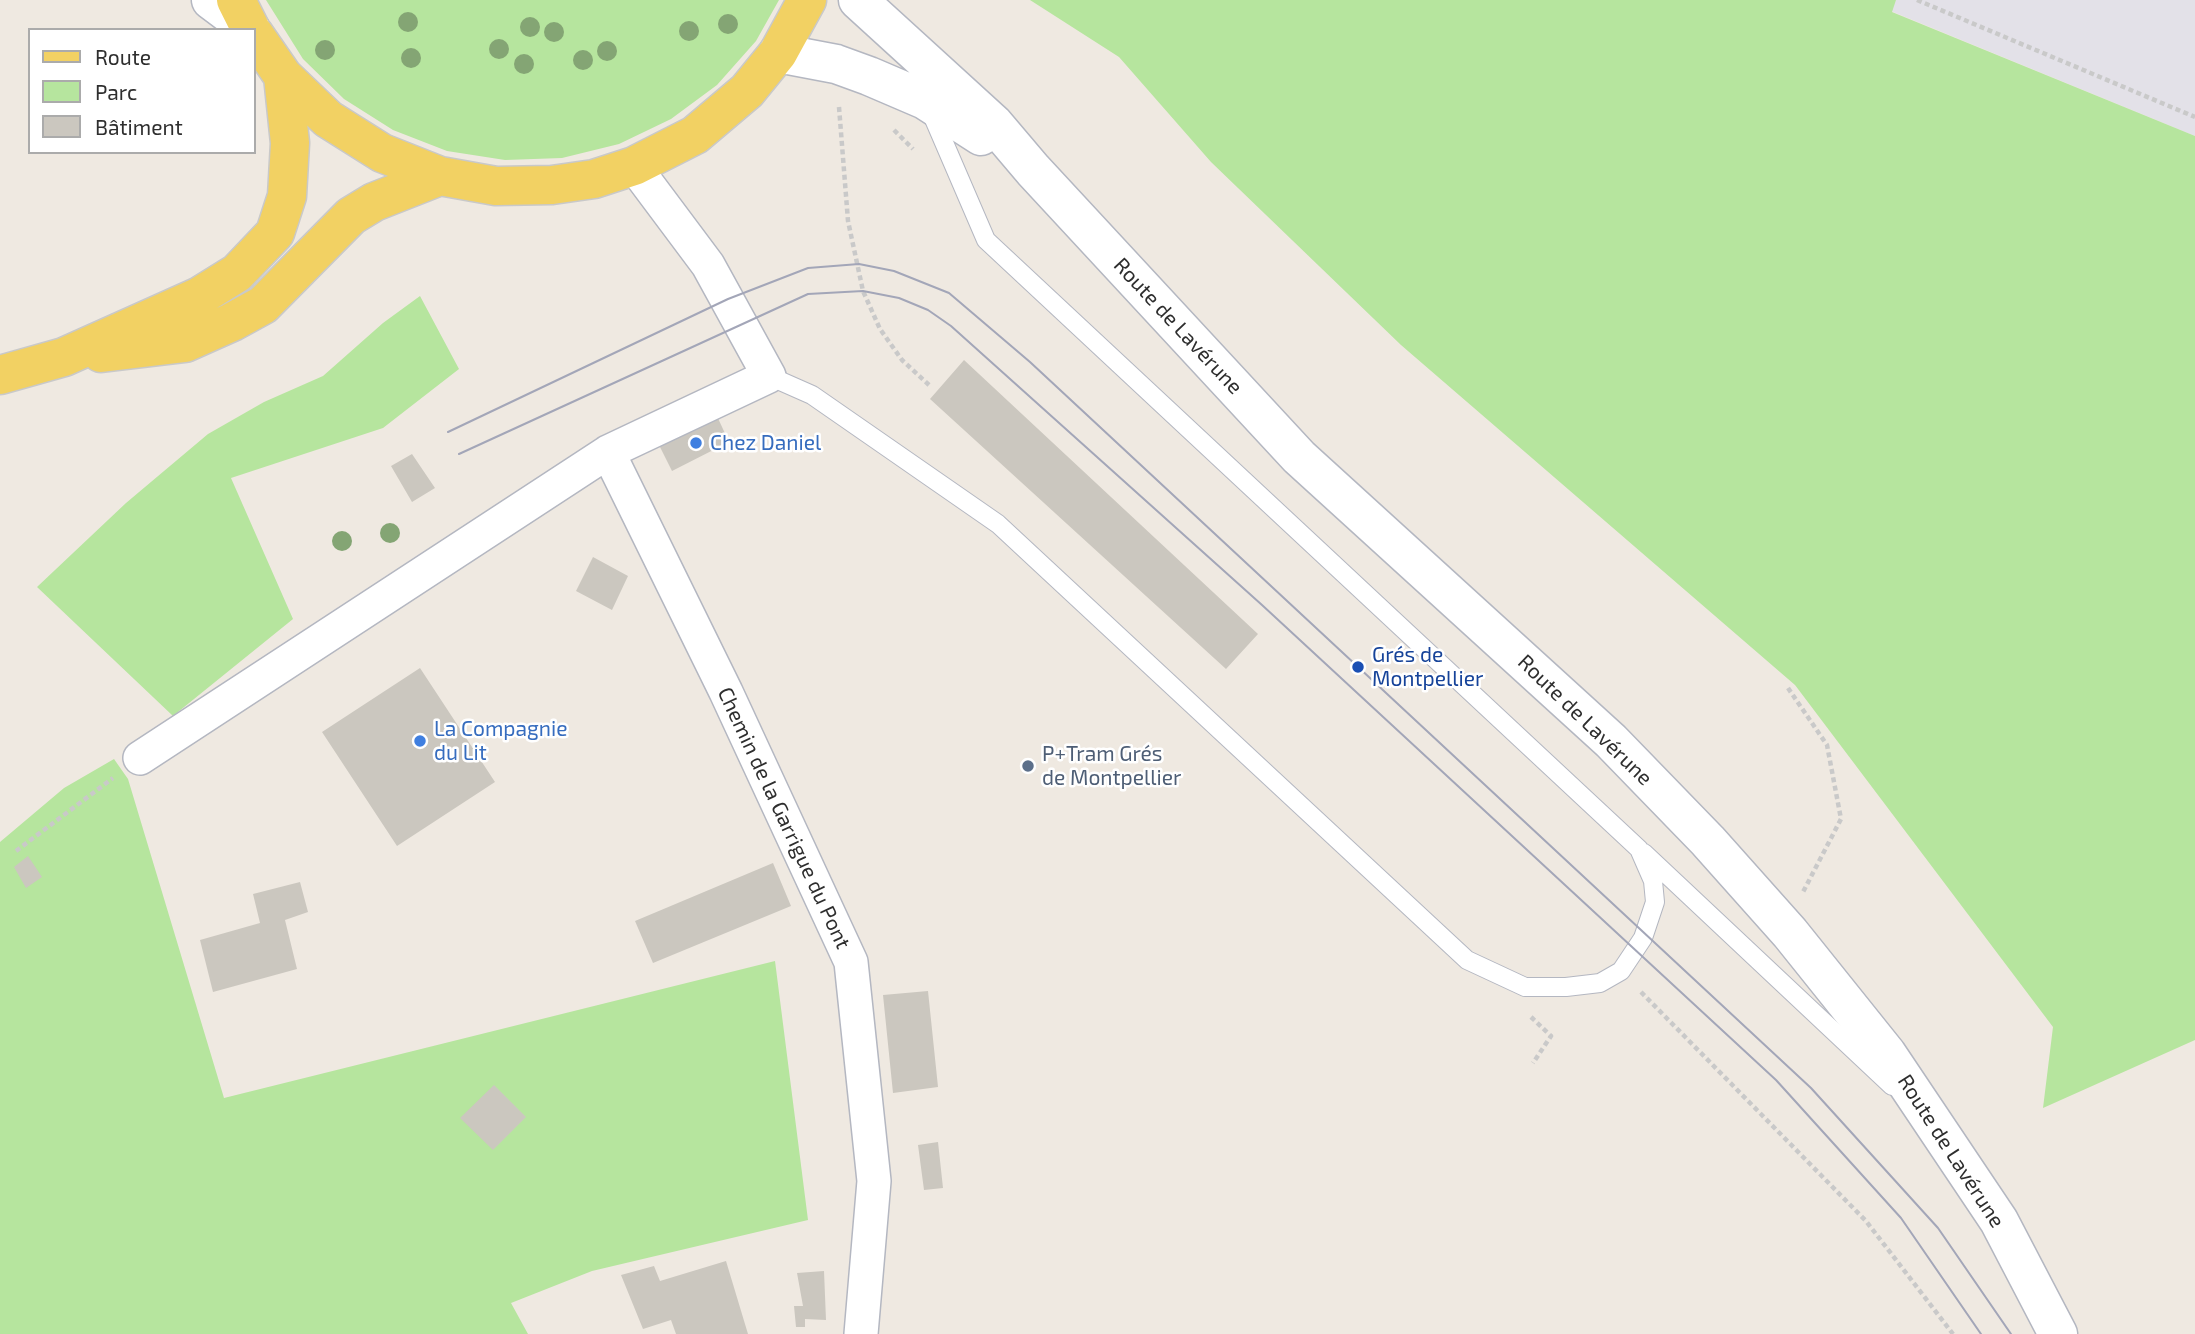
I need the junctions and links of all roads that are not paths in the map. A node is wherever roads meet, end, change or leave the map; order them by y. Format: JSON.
{"nodes":[{"id":1,"x":211,"y":0,"type":"edge"},
{"id":2,"x":236,"y":0,"type":"edge"},
{"id":3,"x":807,"y":0,"type":"edge"},
{"id":4,"x":858,"y":0,"type":"edge"},
{"id":5,"x":248,"y":28,"type":"edge"},
{"id":6,"x":250,"y":28,"type":"edge"},
{"id":7,"x":256,"y":37,"type":"edge"},
{"id":8,"x":778,"y":54,"type":"junction"},
{"id":9,"x":283,"y":76,"type":"junction"},
{"id":10,"x":925,"y":100,"type":"junction"},
{"id":11,"x":634,"y":166,"type":"junction"},
{"id":12,"x":1032,"y":170,"type":"junction"},
{"id":13,"x":440,"y":176,"type":"junction"},
{"id":14,"x":64,"y":357,"type":"junction"},
{"id":15,"x":0,"y":374,"type":"edge"},
{"id":16,"x":769,"y":376,"type":"junction"},
{"id":17,"x":608,"y":452,"type":"junction"},
{"id":18,"x":140,"y":758,"type":"road end"},
{"id":19,"x":1639,"y":849,"type":"junction"},
{"id":20,"x":1937,"y":1128,"type":"junction"},
{"id":21,"x":861,"y":1334,"type":"edge"},
{"id":22,"x":2058,"y":1334,"type":"edge"}],
"edges":[{"from":1,"to":5,"type":"main road"},
{"from":2,"to":6,"type":"main road"},
{"from":3,"to":8,"type":"main road"},
{"from":4,"to":12,"type":"main road","name":"Route de Lavérune"},
{"from":7,"to":9,"type":"main road"},
{"from":8,"to":10,"type":"main road","name":"Route de Lavérune"},
{"from":8,"to":11,"type":"main road"},
{"from":9,"to":13,"type":"main road"},
{"from":9,"to":14,"type":"main road"},
{"from":10,"to":12,"type":"main road","name":"Route de Lavérune"},
{"from":10,"to":19,"type":"lane"},
{"from":11,"to":13,"type":"main road"},
{"from":11,"to":16,"type":"street"},
{"from":12,"to":20,"type":"main road","name":"Route de Lavérune"},
{"from":13,"to":14,"type":"main road"},
{"from":14,"to":15,"type":"main road"},
{"from":16,"to":17,"type":"street"},
{"from":16,"to":19,"type":"lane"},
{"from":17,"to":18,"type":"street"},
{"from":17,"to":21,"type":"street","name":"Chemin de la Garrigue du Pont"},
{"from":19,"to":20,"type":"lane"},
{"from":20,"to":22,"type":"main road","name":"Route de Lavérune"}]}
